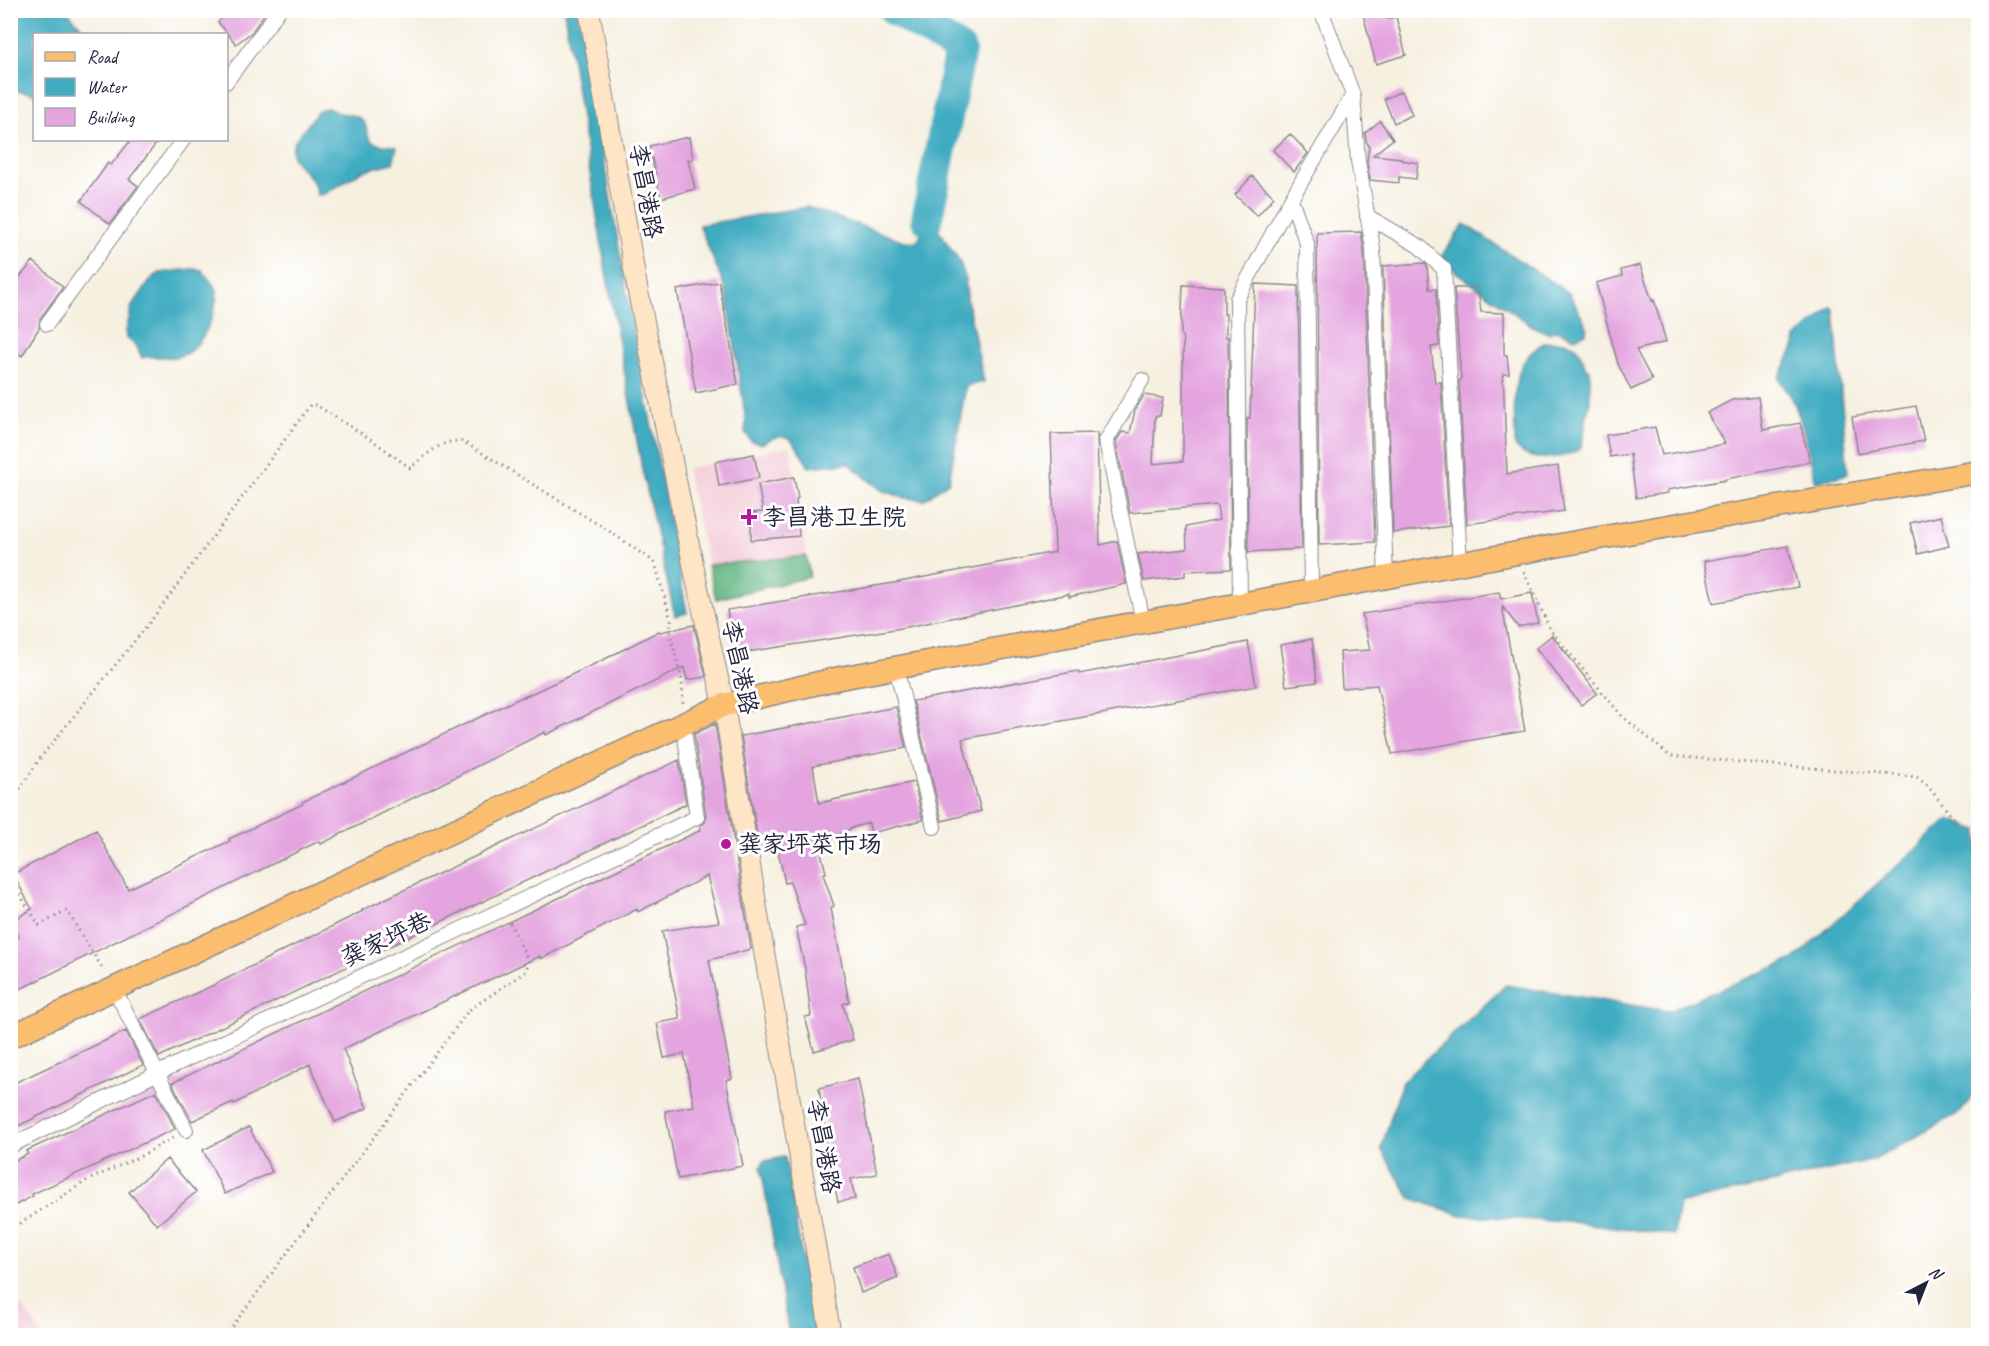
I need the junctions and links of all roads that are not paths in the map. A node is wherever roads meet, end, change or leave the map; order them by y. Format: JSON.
{"nodes":[{"id":1,"x":279,"y":10,"type":"edge"},
{"id":2,"x":589,"y":10,"type":"edge"},
{"id":3,"x":1321,"y":10,"type":"edge"},
{"id":4,"x":228,"y":79,"type":"edge"},
{"id":5,"x":1353,"y":95,"type":"junction"},
{"id":6,"x":182,"y":141,"type":"edge"},
{"id":7,"x":1291,"y":199,"type":"junction"},
{"id":8,"x":1367,"y":216,"type":"junction"},
{"id":9,"x":47,"y":324,"type":"dead end"},
{"id":10,"x":1142,"y":380,"type":"dead end"},
{"id":11,"x":1978,"y":472,"type":"edge"},
{"id":12,"x":1460,"y":564,"type":"junction"},
{"id":13,"x":1386,"y":578,"type":"junction"},
{"id":14,"x":1311,"y":591,"type":"junction"},
{"id":15,"x":1240,"y":604,"type":"junction"},
{"id":16,"x":1143,"y":622,"type":"junction"},
{"id":17,"x":896,"y":668,"type":"junction"},
{"id":18,"x":724,"y":705,"type":"junction"},
{"id":19,"x":683,"y":724,"type":"junction"},
{"id":20,"x":934,"y":826,"type":"dead end"},
{"id":21,"x":114,"y":988,"type":"junction"},
{"id":22,"x":10,"y":1037,"type":"edge"},
{"id":23,"x":158,"y":1072,"type":"junction"},
{"id":24,"x":186,"y":1130,"type":"road end"},
{"id":25,"x":10,"y":1146,"type":"edge"},
{"id":26,"x":831,"y":1335,"type":"edge"}],
"edges":[{"from":1,"to":4,"type":"street"},
{"from":2,"to":18,"type":"street","name":"李昌港路"},
{"from":3,"to":5,"type":"street"},
{"from":5,"to":7,"type":"street"},
{"from":5,"to":8,"type":"street"},
{"from":6,"to":9,"type":"street"},
{"from":7,"to":14,"type":"street"},
{"from":7,"to":15,"type":"street"},
{"from":8,"to":12,"type":"street"},
{"from":8,"to":13,"type":"street"},
{"from":10,"to":16,"type":"street"},
{"from":11,"to":12,"type":"main road"},
{"from":12,"to":13,"type":"main road"},
{"from":13,"to":14,"type":"main road"},
{"from":14,"to":15,"type":"main road"},
{"from":15,"to":16,"type":"main road"},
{"from":16,"to":17,"type":"main road"},
{"from":17,"to":18,"type":"main road"},
{"from":17,"to":20,"type":"street"},
{"from":18,"to":19,"type":"main road"},
{"from":18,"to":26,"type":"street","name":"李昌港路"},
{"from":19,"to":21,"type":"main road"},
{"from":19,"to":23,"type":"street","name":"龚家坪巷"},
{"from":21,"to":22,"type":"main road"},
{"from":21,"to":23,"type":"street"},
{"from":23,"to":24,"type":"street"},
{"from":23,"to":25,"type":"street","name":"龚家坪巷"}]}
